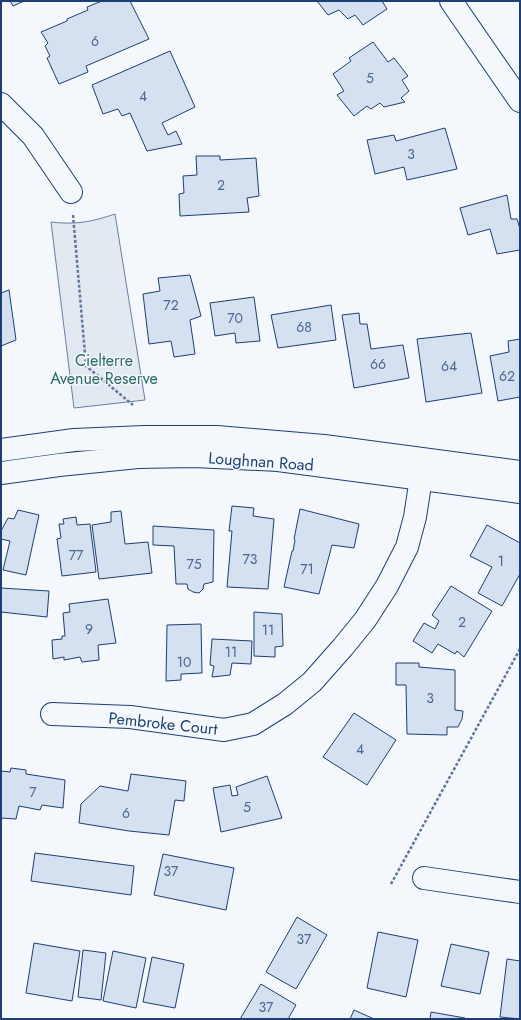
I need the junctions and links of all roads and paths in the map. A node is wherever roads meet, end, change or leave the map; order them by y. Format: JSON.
{"nodes":[{"id":1,"x":451,"y":1,"type":"edge"},
{"id":2,"x":520,"y":101,"type":"edge"},
{"id":3,"x":1,"y":104,"type":"edge"},
{"id":4,"x":71,"y":192,"type":"joint"},
{"id":5,"x":133,"y":405,"type":"dead end"},
{"id":6,"x":1,"y":450,"type":"edge"},
{"id":7,"x":520,"y":472,"type":"edge"},
{"id":8,"x":1,"y":473,"type":"edge"},
{"id":9,"x":421,"y":478,"type":"junction"},
{"id":10,"x":520,"y":492,"type":"edge"},
{"id":11,"x":520,"y":649,"type":"edge"},
{"id":12,"x":52,"y":714,"type":"dead end"},
{"id":13,"x":424,"y":878,"type":"dead end"},
{"id":14,"x":391,"y":884,"type":"dead end"},
{"id":15,"x":520,"y":892,"type":"edge"}],
"edges":[{"from":1,"to":2,"type":"main road"},
{"from":3,"to":4,"type":"main road"},
{"from":4,"to":5,"type":"path"},
{"from":6,"to":7,"type":"main road","name":"Loughnan Road"},
{"from":8,"to":9,"type":"main road","name":"Loughnan Road"},
{"from":9,"to":10,"type":"main road","name":"Loughnan Road"},
{"from":9,"to":12,"type":"main road","name":"Pembroke Court"},
{"from":11,"to":14,"type":"path"},
{"from":13,"to":15,"type":"main road"}]}
